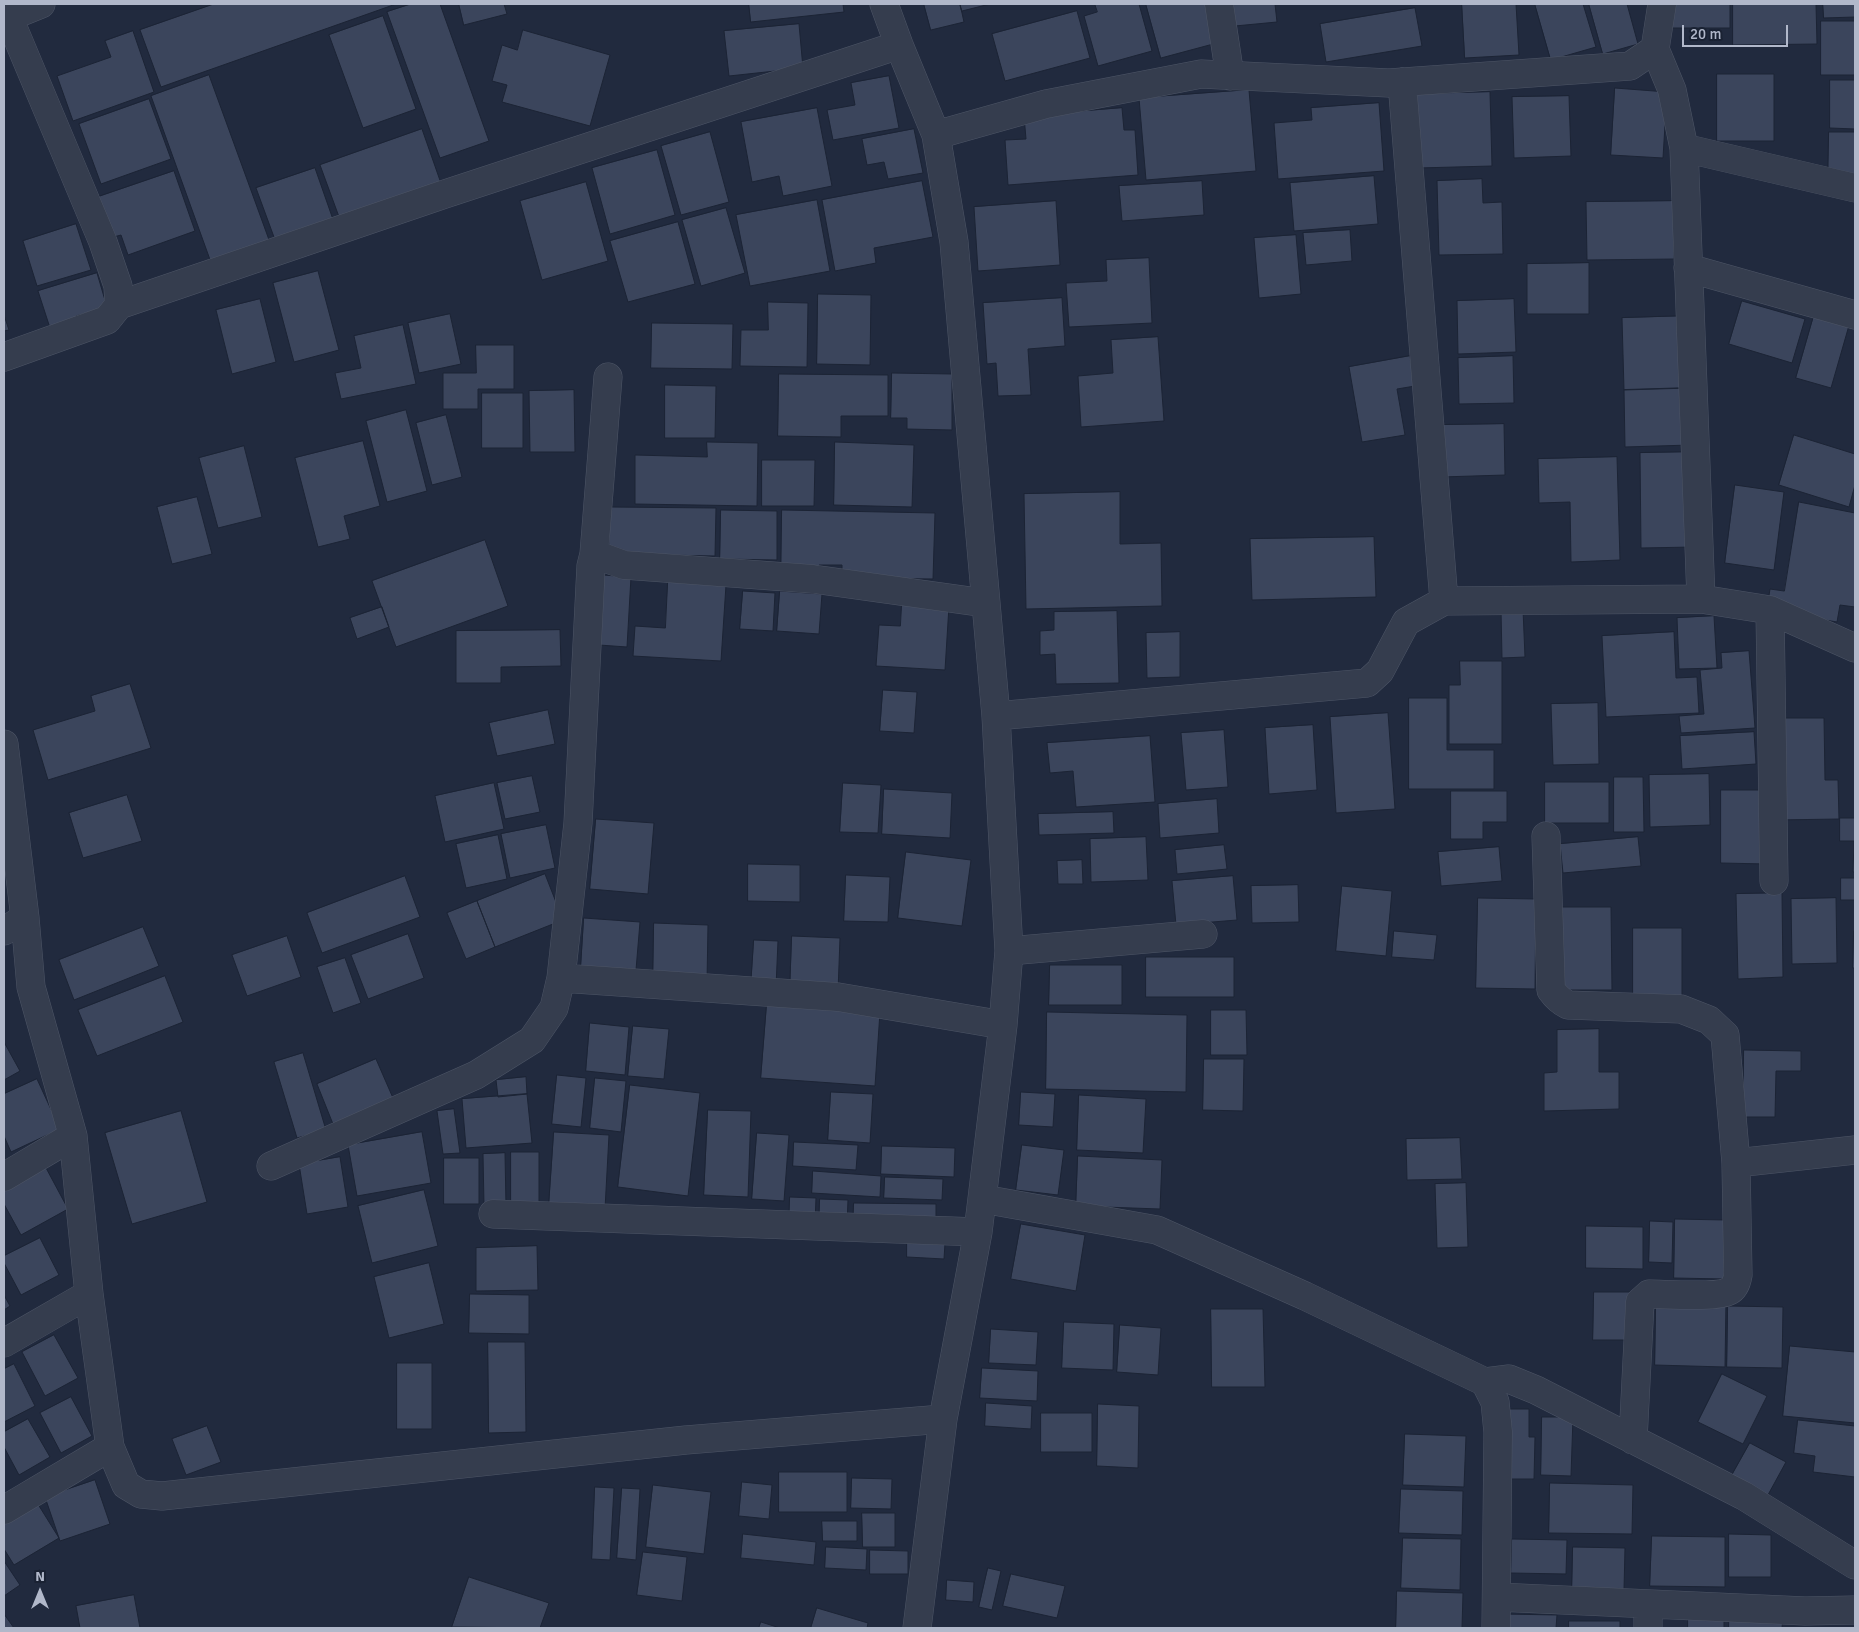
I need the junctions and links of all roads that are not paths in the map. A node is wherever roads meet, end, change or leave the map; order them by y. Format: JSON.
{"nodes":[{"id":1,"x":41,"y":4,"type":"edge"},
{"id":2,"x":884,"y":4,"type":"edge"},
{"id":3,"x":1219,"y":4,"type":"edge"},
{"id":4,"x":1662,"y":4,"type":"edge"},
{"id":5,"x":6,"y":18,"type":"edge"},
{"id":6,"x":899,"y":46,"type":"junction"},
{"id":7,"x":1654,"y":49,"type":"junction"},
{"id":8,"x":1230,"y":76,"type":"junction"},
{"id":9,"x":1402,"y":82,"type":"junction"},
{"id":10,"x":936,"y":135,"type":"junction"},
{"id":11,"x":1684,"y":148,"type":"junction"},
{"id":12,"x":1855,"y":188,"type":"edge"},
{"id":13,"x":1688,"y":268,"type":"junction"},
{"id":14,"x":119,"y":305,"type":"junction"},
{"id":15,"x":1855,"y":315,"type":"edge"},
{"id":16,"x":4,"y":357,"type":"edge"},
{"id":17,"x":608,"y":377,"type":"dead end"},
{"id":18,"x":594,"y":554,"type":"junction"},
{"id":19,"x":1701,"y":599,"type":"junction"},
{"id":20,"x":1444,"y":601,"type":"junction"},
{"id":21,"x":985,"y":603,"type":"junction"},
{"id":22,"x":1770,"y":610,"type":"junction"},
{"id":23,"x":1855,"y":648,"type":"edge"},
{"id":24,"x":996,"y":716,"type":"junction"},
{"id":25,"x":4,"y":744,"type":"edge"},
{"id":26,"x":1546,"y":836,"type":"dead end"},
{"id":27,"x":1774,"y":881,"type":"dead end"},
{"id":28,"x":14,"y":924,"type":"edge"},
{"id":29,"x":1203,"y":934,"type":"dead end"},
{"id":30,"x":1009,"y":951,"type":"junction"},
{"id":31,"x":561,"y":978,"type":"junction"},
{"id":32,"x":1003,"y":1025,"type":"junction"},
{"id":33,"x":73,"y":1136,"type":"junction"},
{"id":34,"x":1855,"y":1150,"type":"edge"},
{"id":35,"x":1736,"y":1163,"type":"junction"},
{"id":36,"x":271,"y":1166,"type":"dead end"},
{"id":37,"x":4,"y":1177,"type":"edge"},
{"id":38,"x":983,"y":1199,"type":"junction"},
{"id":39,"x":493,"y":1214,"type":"dead end"},
{"id":40,"x":978,"y":1232,"type":"junction"},
{"id":41,"x":89,"y":1294,"type":"junction"},
{"id":42,"x":4,"y":1343,"type":"edge"},
{"id":43,"x":1485,"y":1382,"type":"junction"},
{"id":44,"x":943,"y":1419,"type":"junction"},
{"id":45,"x":1633,"y":1440,"type":"junction"},
{"id":46,"x":110,"y":1448,"type":"junction"},
{"id":47,"x":4,"y":1510,"type":"edge"},
{"id":48,"x":1855,"y":1565,"type":"edge"},
{"id":49,"x":1497,"y":1597,"type":"junction"},
{"id":50,"x":1855,"y":1610,"type":"edge"},
{"id":51,"x":1648,"y":1616,"type":"edge"},
{"id":52,"x":1805,"y":1620,"type":"edge"},
{"id":53,"x":917,"y":1628,"type":"edge"},
{"id":54,"x":1496,"y":1628,"type":"edge"}],
"edges":[{"from":1,"to":5,"type":"street"},
{"from":2,"to":6,"type":"street"},
{"from":3,"to":8,"type":"street"},
{"from":4,"to":7,"type":"street"},
{"from":5,"to":14,"type":"street"},
{"from":6,"to":10,"type":"street"},
{"from":6,"to":14,"type":"street"},
{"from":7,"to":9,"type":"street"},
{"from":7,"to":11,"type":"street"},
{"from":8,"to":9,"type":"street"},
{"from":8,"to":10,"type":"street"},
{"from":9,"to":20,"type":"street"},
{"from":10,"to":21,"type":"street"},
{"from":11,"to":12,"type":"street"},
{"from":11,"to":13,"type":"street"},
{"from":13,"to":15,"type":"street"},
{"from":13,"to":19,"type":"street"},
{"from":14,"to":16,"type":"street"},
{"from":17,"to":18,"type":"street"},
{"from":18,"to":21,"type":"street"},
{"from":18,"to":31,"type":"street"},
{"from":19,"to":20,"type":"street"},
{"from":19,"to":22,"type":"street"},
{"from":20,"to":24,"type":"street"},
{"from":21,"to":24,"type":"street"},
{"from":22,"to":23,"type":"street"},
{"from":22,"to":27,"type":"street"},
{"from":24,"to":30,"type":"street"},
{"from":25,"to":28,"type":"street"},
{"from":26,"to":35,"type":"street"},
{"from":28,"to":33,"type":"street"},
{"from":29,"to":30,"type":"street"},
{"from":30,"to":32,"type":"street"},
{"from":31,"to":32,"type":"street"},
{"from":31,"to":36,"type":"street"},
{"from":32,"to":38,"type":"street"},
{"from":33,"to":37,"type":"street"},
{"from":33,"to":41,"type":"street"},
{"from":34,"to":35,"type":"street"},
{"from":35,"to":45,"type":"street"},
{"from":38,"to":40,"type":"street"},
{"from":38,"to":43,"type":"street"},
{"from":39,"to":40,"type":"street"},
{"from":40,"to":44,"type":"street"},
{"from":41,"to":42,"type":"street"},
{"from":41,"to":46,"type":"street"},
{"from":43,"to":45,"type":"street"},
{"from":43,"to":49,"type":"street"},
{"from":44,"to":46,"type":"street"},
{"from":44,"to":53,"type":"street"},
{"from":45,"to":48,"type":"street"},
{"from":46,"to":47,"type":"street"},
{"from":49,"to":51,"type":"street"},
{"from":49,"to":54,"type":"street"},
{"from":50,"to":52,"type":"street"},
{"from":51,"to":52,"type":"street"}]}
